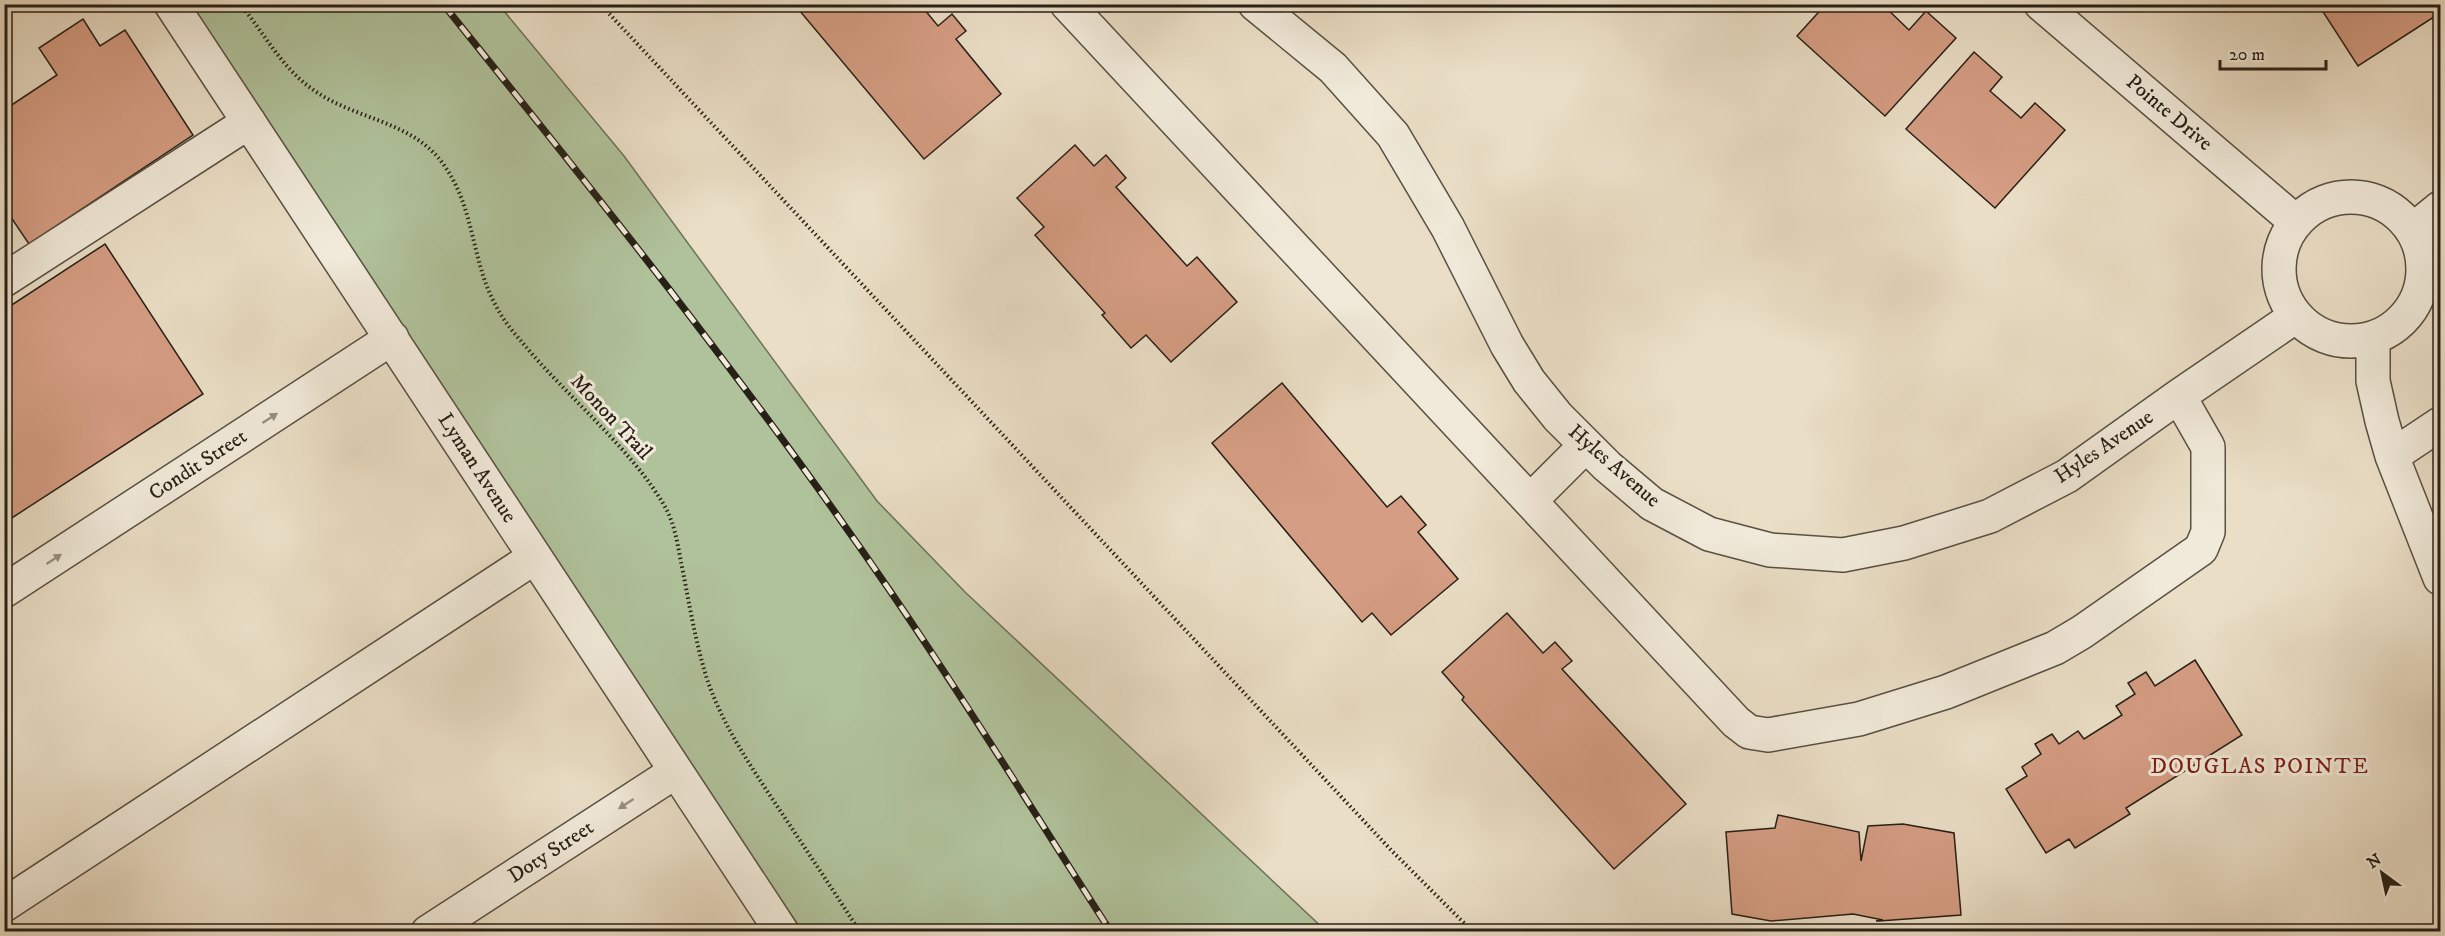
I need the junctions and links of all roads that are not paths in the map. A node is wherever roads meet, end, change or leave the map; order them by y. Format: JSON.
{"nodes":[{"id":1,"x":171,"y":4,"type":"edge"},
{"id":2,"x":1066,"y":4,"type":"edge"},
{"id":3,"x":1256,"y":4,"type":"edge"},
{"id":4,"x":2041,"y":4,"type":"edge"},
{"id":5,"x":249,"y":122,"type":"junction"},
{"id":6,"x":2440,"y":208,"type":"edge"},
{"id":7,"x":2296,"y":222,"type":"junction"},
{"id":8,"x":2413,"y":230,"type":"junction"},
{"id":9,"x":4,"y":280,"type":"edge"},
{"id":10,"x":2296,"y":316,"type":"junction"},
{"id":11,"x":392,"y":338,"type":"junction"},
{"id":12,"x":2373,"y":339,"type":"junction"},
{"id":13,"x":2179,"y":396,"type":"junction"},
{"id":14,"x":2440,"y":424,"type":"edge"},
{"id":15,"x":1586,"y":445,"type":"junction"},
{"id":16,"x":2392,"y":456,"type":"junction"},
{"id":17,"x":1531,"y":500,"type":"junction"},
{"id":18,"x":535,"y":557,"type":"junction"},
{"id":19,"x":2440,"y":578,"type":"edge"},
{"id":20,"x":4,"y":591,"type":"edge"},
{"id":21,"x":675,"y":772,"type":"junction"},
{"id":22,"x":4,"y":905,"type":"edge"},
{"id":23,"x":428,"y":932,"type":"edge"},
{"id":24,"x":782,"y":932,"type":"edge"}],
"edges":[{"from":1,"to":5,"type":"street","name":"Lyman Avenue"},
{"from":2,"to":17,"type":"street"},
{"from":3,"to":15,"type":"street","name":"Hyles Avenue"},
{"from":4,"to":7,"type":"street","name":"Pointe Drive"},
{"from":5,"to":9,"type":"street"},
{"from":5,"to":11,"type":"street","name":"Lyman Avenue"},
{"from":6,"to":8,"type":"street"},
{"from":7,"to":8,"type":"street"},
{"from":7,"to":10,"type":"street"},
{"from":8,"to":12,"type":"street"},
{"from":10,"to":12,"type":"street"},
{"from":10,"to":13,"type":"street","name":"Hyles Avenue"},
{"from":11,"to":18,"type":"street","name":"Lyman Avenue"},
{"from":20,"to":11,"type":"street","name":"Condit Street","one_way":true},
{"from":12,"to":16,"type":"street"},
{"from":13,"to":15,"type":"street","name":"Hyles Avenue"},
{"from":13,"to":17,"type":"street"},
{"from":14,"to":16,"type":"street"},
{"from":15,"to":17,"type":"street"},
{"from":16,"to":19,"type":"street"},
{"from":18,"to":21,"type":"street","name":"Lyman Avenue"},
{"from":18,"to":22,"type":"street"},
{"from":21,"to":23,"type":"street","name":"Doty Street","one_way":true},
{"from":21,"to":24,"type":"street","name":"Lyman Avenue"}]}
